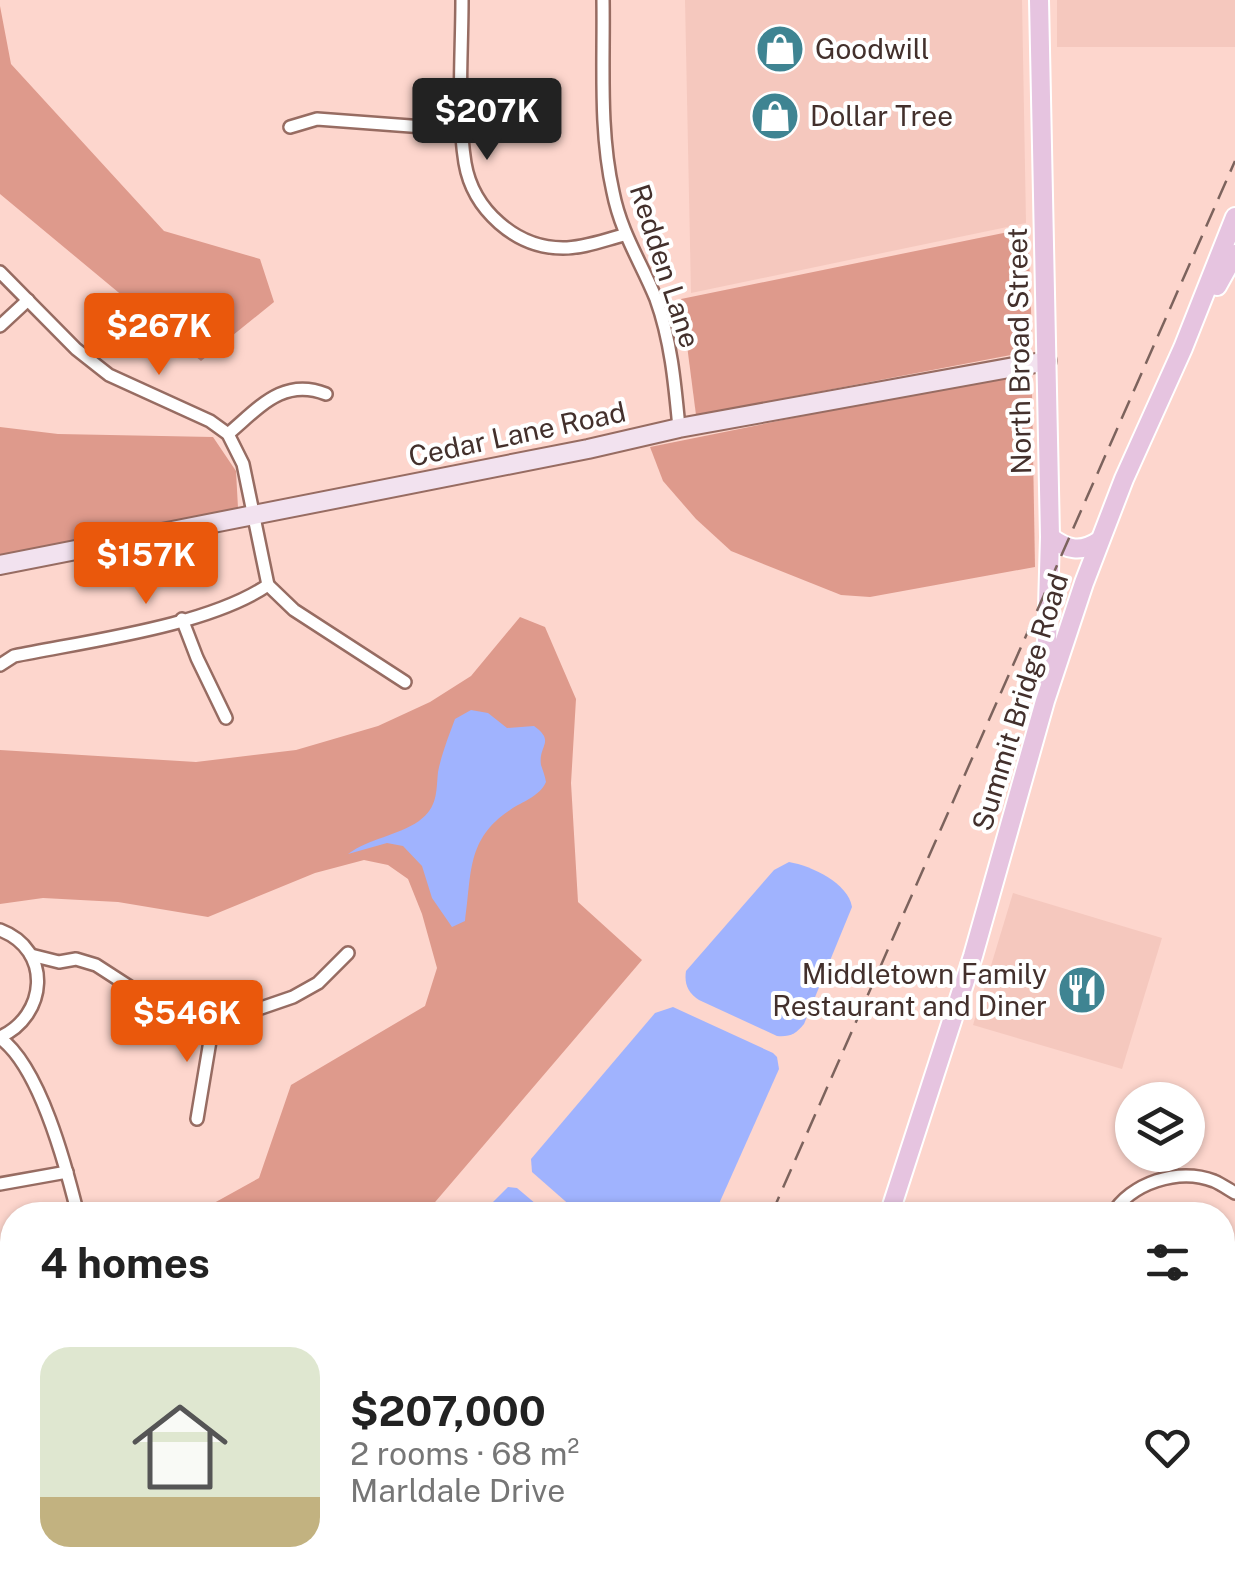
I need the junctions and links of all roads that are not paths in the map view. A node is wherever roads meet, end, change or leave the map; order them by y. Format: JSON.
{"nodes":[{"id":1,"x":462,"y":0,"type":"edge"},
{"id":2,"x":603,"y":0,"type":"edge"},
{"id":3,"x":1038,"y":0,"type":"edge"},
{"id":4,"x":290,"y":127,"type":"dead end"},
{"id":5,"x":464,"y":130,"type":"junction"},
{"id":6,"x":1235,"y":218,"type":"edge"},
{"id":7,"x":624,"y":234,"type":"junction"},
{"id":8,"x":1235,"y":254,"type":"edge"},
{"id":9,"x":0,"y":272,"type":"edge"},
{"id":10,"x":28,"y":300,"type":"junction"},
{"id":11,"x":0,"y":326,"type":"edge"},
{"id":12,"x":1184,"y":348,"type":"junction"},
{"id":13,"x":1047,"y":361,"type":"junction"},
{"id":14,"x":326,"y":394,"type":"dead end"},
{"id":15,"x":678,"y":428,"type":"junction"},
{"id":16,"x":228,"y":434,"type":"junction"},
{"id":17,"x":254,"y":515,"type":"junction"},
{"id":18,"x":1100,"y":541,"type":"junction"},
{"id":19,"x":1050,"y":542,"type":"junction"},
{"id":20,"x":1092,"y":562,"type":"junction"},
{"id":21,"x":0,"y":565,"type":"edge"},
{"id":22,"x":268,"y":586,"type":"junction"},
{"id":23,"x":182,"y":619,"type":"junction"},
{"id":24,"x":0,"y":665,"type":"edge"},
{"id":25,"x":405,"y":682,"type":"dead end"},
{"id":26,"x":1045,"y":702,"type":"junction"},
{"id":27,"x":226,"y":718,"type":"dead end"},
{"id":28,"x":0,"y":930,"type":"edge"},
{"id":29,"x":348,"y":953,"type":"dead end"},
{"id":30,"x":31,"y":955,"type":"junction"},
{"id":31,"x":58,"y":962,"type":"junction"},
{"id":32,"x":38,"y":978,"type":"junction"},
{"id":33,"x":214,"y":1016,"type":"junction"},
{"id":34,"x":19,"y":1026,"type":"junction"},
{"id":35,"x":0,"y":1038,"type":"edge"},
{"id":36,"x":15,"y":1048,"type":"junction"},
{"id":37,"x":197,"y":1119,"type":"dead end"},
{"id":38,"x":67,"y":1172,"type":"junction"},
{"id":39,"x":0,"y":1184,"type":"edge"},
{"id":40,"x":1235,"y":1194,"type":"edge"},
{"id":41,"x":75,"y":1202,"type":"edge"},
{"id":42,"x":894,"y":1202,"type":"edge"},
{"id":43,"x":1122,"y":1202,"type":"edge"}],
"edges":[{"from":1,"to":5,"type":"street"},
{"from":2,"to":7,"type":"street","name":"Redden Lane"},
{"from":3,"to":13,"type":"main road","name":"North Broad Street"},
{"from":4,"to":5,"type":"street"},
{"from":5,"to":7,"type":"street"},
{"from":6,"to":12,"type":"main road","name":"Summit Bridge Road"},
{"from":7,"to":15,"type":"street","name":"Redden Lane"},
{"from":8,"to":12,"type":"main road"},
{"from":9,"to":10,"type":"street"},
{"from":10,"to":11,"type":"street"},
{"from":10,"to":16,"type":"street"},
{"from":12,"to":18,"type":"main road","name":"Summit Bridge Road"},
{"from":13,"to":15,"type":"street","name":"Cedar Lane Road"},
{"from":13,"to":19,"type":"main road","name":"North Broad Street"},
{"from":14,"to":16,"type":"street"},
{"from":15,"to":17,"type":"street","name":"Cedar Lane Road"},
{"from":16,"to":17,"type":"street"},
{"from":17,"to":21,"type":"street","name":"Cedar Lane Road"},
{"from":17,"to":22,"type":"street"},
{"from":18,"to":19,"type":"main road"},
{"from":18,"to":20,"type":"main road","name":"Summit Bridge Road"},
{"from":19,"to":20,"type":"main road"},
{"from":19,"to":26,"type":"main road","name":"North Broad Street"},
{"from":20,"to":26,"type":"main road","name":"Summit Bridge Road"},
{"from":22,"to":23,"type":"street"},
{"from":22,"to":25,"type":"street"},
{"from":23,"to":24,"type":"street"},
{"from":23,"to":27,"type":"street"},
{"from":26,"to":42,"type":"main road","name":"Summit Bridge Road"},
{"from":28,"to":30,"type":"street"},
{"from":29,"to":33,"type":"street"},
{"from":30,"to":31,"type":"street"},
{"from":30,"to":32,"type":"street"},
{"from":31,"to":32,"type":"street"},
{"from":31,"to":33,"type":"street"},
{"from":32,"to":34,"type":"street"},
{"from":33,"to":37,"type":"street"},
{"from":34,"to":35,"type":"street"},
{"from":34,"to":36,"type":"street"},
{"from":35,"to":36,"type":"street"},
{"from":36,"to":38,"type":"street"},
{"from":38,"to":39,"type":"street"},
{"from":38,"to":41,"type":"street"},
{"from":40,"to":43,"type":"street"}]}
